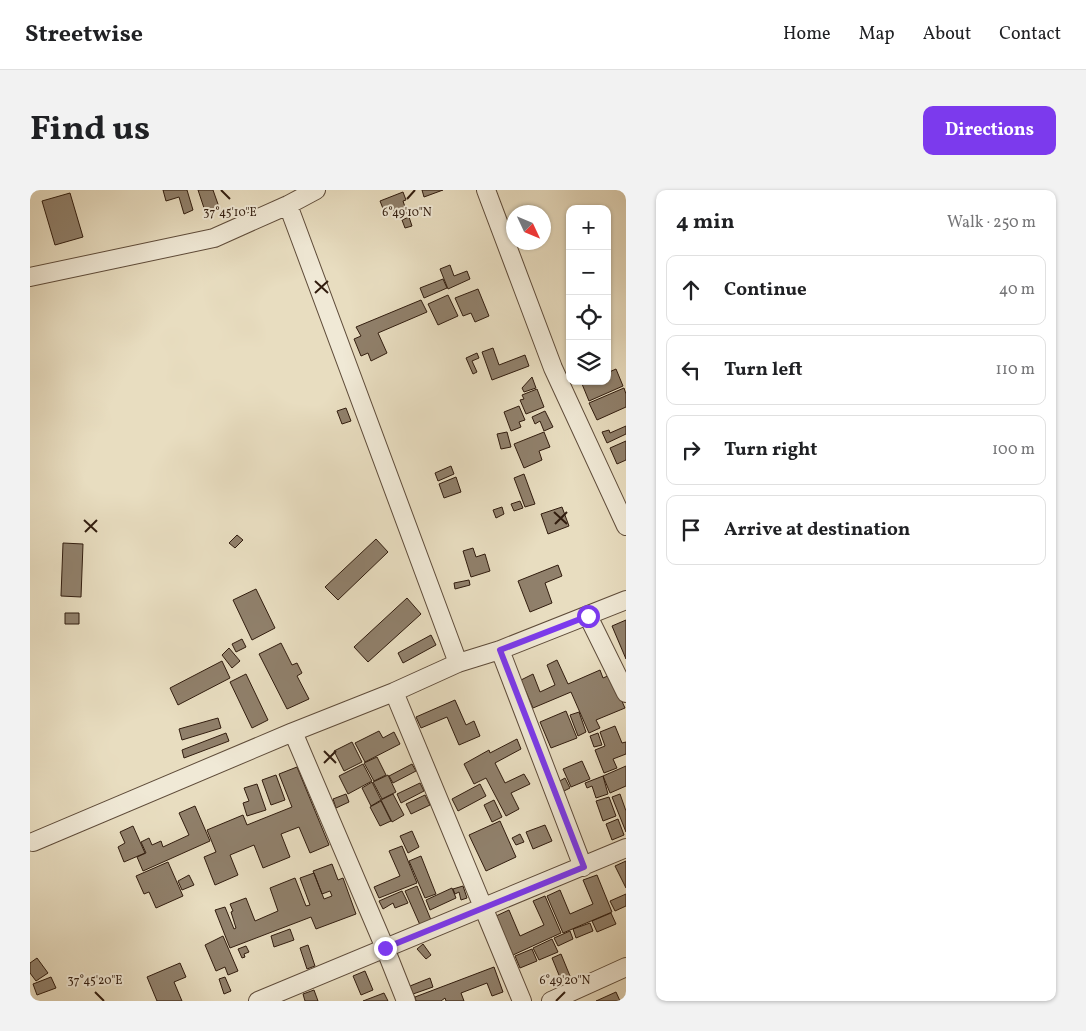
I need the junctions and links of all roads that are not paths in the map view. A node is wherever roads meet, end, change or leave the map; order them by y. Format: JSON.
{"nodes":[{"id":1,"x":316,"y":190,"type":"edge"},
{"id":2,"x":486,"y":190,"type":"edge"},
{"id":3,"x":288,"y":205,"type":"junction"},
{"id":4,"x":30,"y":277,"type":"edge"},
{"id":5,"x":626,"y":526,"type":"edge"},
{"id":6,"x":626,"y":600,"type":"edge"},
{"id":7,"x":588,"y":616,"type":"junction"},
{"id":8,"x":500,"y":650,"type":"junction"},
{"id":9,"x":458,"y":663,"type":"junction"},
{"id":10,"x":394,"y":692,"type":"junction"},
{"id":11,"x":626,"y":693,"type":"edge"},
{"id":12,"x":293,"y":732,"type":"junction"},
{"id":13,"x":32,"y":842,"type":"dead end"},
{"id":14,"x":626,"y":848,"type":"edge"},
{"id":15,"x":584,"y":867,"type":"junction"},
{"id":16,"x":482,"y":907,"type":"junction"},
{"id":17,"x":385,"y":948,"type":"junction"},
{"id":18,"x":626,"y":967,"type":"edge"},
{"id":19,"x":258,"y":1001,"type":"edge"},
{"id":20,"x":406,"y":1001,"type":"edge"},
{"id":21,"x":522,"y":1001,"type":"edge"},
{"id":22,"x":551,"y":1001,"type":"edge"}],
"edges":[{"from":1,"to":3,"type":"street"},
{"from":2,"to":5,"type":"street"},
{"from":3,"to":4,"type":"street"},
{"from":3,"to":9,"type":"street"},
{"from":6,"to":7,"type":"street"},
{"from":7,"to":8,"type":"street"},
{"from":7,"to":11,"type":"street"},
{"from":8,"to":9,"type":"street"},
{"from":8,"to":15,"type":"street"},
{"from":9,"to":10,"type":"street"},
{"from":10,"to":12,"type":"street"},
{"from":10,"to":16,"type":"street"},
{"from":12,"to":13,"type":"street"},
{"from":12,"to":17,"type":"street"},
{"from":14,"to":15,"type":"street"},
{"from":15,"to":16,"type":"street"},
{"from":16,"to":17,"type":"street"},
{"from":16,"to":21,"type":"street"},
{"from":17,"to":19,"type":"street"},
{"from":17,"to":20,"type":"street"},
{"from":18,"to":22,"type":"street"}]}
